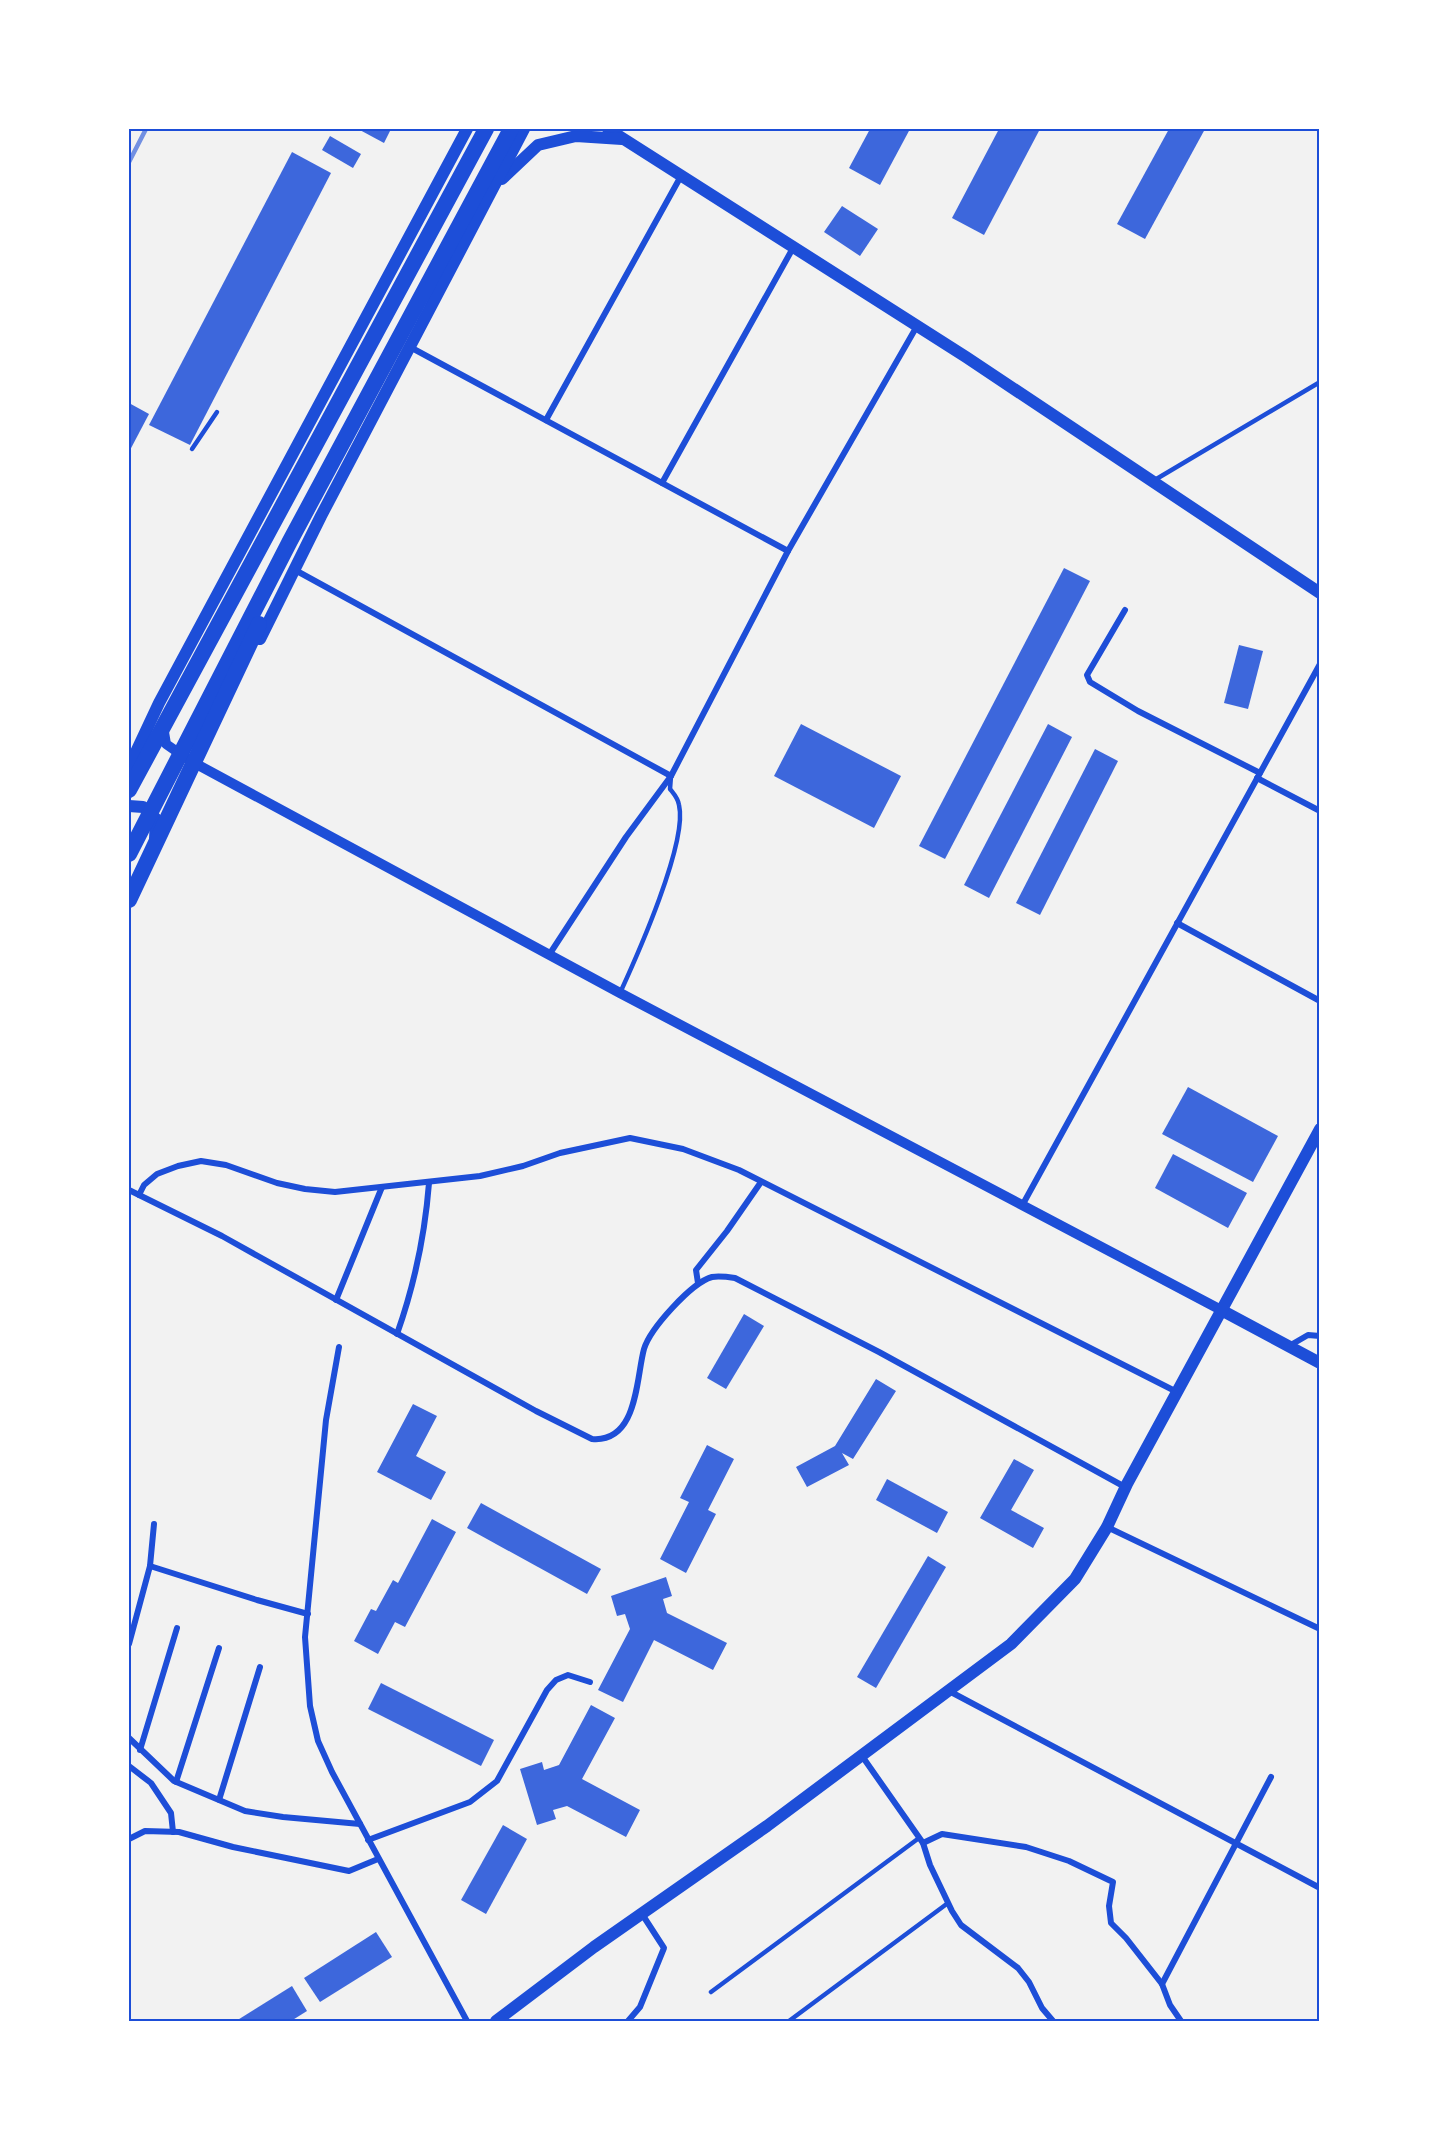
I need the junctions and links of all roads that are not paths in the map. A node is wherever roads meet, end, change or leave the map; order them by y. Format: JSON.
{"nodes":[{"id":1,"x":467,"y":129,"type":"edge"},
{"id":2,"x":486,"y":129,"type":"edge"},
{"id":3,"x":511,"y":129,"type":"edge"},
{"id":4,"x":524,"y":129,"type":"edge"},
{"id":5,"x":608,"y":129,"type":"edge"},
{"id":6,"x":621,"y":134,"type":"edge"},
{"id":7,"x":681,"y":175,"type":"junction"},
{"id":8,"x":494,"y":186,"type":"junction"},
{"id":9,"x":794,"y":247,"type":"junction"},
{"id":10,"x":917,"y":326,"type":"junction"},
{"id":11,"x":410,"y":346,"type":"junction"},
{"id":12,"x":1320,"y":382,"type":"edge"},
{"id":13,"x":217,"y":412,"type":"dead end"},
{"id":14,"x":546,"y":420,"type":"junction"},
{"id":15,"x":192,"y":449,"type":"dead end"},
{"id":16,"x":1153,"y":481,"type":"junction"},
{"id":17,"x":662,"y":483,"type":"junction"},
{"id":18,"x":290,"y":541,"type":"junction"},
{"id":19,"x":788,"y":551,"type":"junction"},
{"id":20,"x":295,"y":570,"type":"junction"},
{"id":21,"x":1320,"y":593,"type":"edge"},
{"id":22,"x":1125,"y":610,"type":"dead end"},
{"id":23,"x":1320,"y":664,"type":"edge"},
{"id":24,"x":159,"y":703,"type":"junction"},
{"id":25,"x":155,"y":742,"type":"junction"},
{"id":26,"x":198,"y":765,"type":"junction"},
{"id":27,"x":129,"y":766,"type":"edge"},
{"id":28,"x":1258,"y":775,"type":"junction"},
{"id":29,"x":671,"y":776,"type":"junction"},
{"id":30,"x":129,"y":790,"type":"edge"},
{"id":31,"x":129,"y":806,"type":"edge"},
{"id":32,"x":1320,"y":811,"type":"edge"},
{"id":33,"x":155,"y":840,"type":"junction"},
{"id":34,"x":129,"y":854,"type":"edge"},
{"id":35,"x":129,"y":888,"type":"edge"},
{"id":36,"x":129,"y":900,"type":"edge"},
{"id":37,"x":1177,"y":923,"type":"junction"},
{"id":38,"x":549,"y":955,"type":"junction"},
{"id":39,"x":620,"y":993,"type":"junction"},
{"id":40,"x":1320,"y":1001,"type":"edge"},
{"id":41,"x":1320,"y":1129,"type":"edge"},
{"id":42,"x":761,"y":1182,"type":"junction"},
{"id":43,"x":429,"y":1183,"type":"junction"},
{"id":44,"x":382,"y":1187,"type":"junction"},
{"id":45,"x":129,"y":1190,"type":"edge"},
{"id":46,"x":139,"y":1195,"type":"junction"},
{"id":47,"x":1023,"y":1204,"type":"junction"},
{"id":48,"x":698,"y":1283,"type":"junction"},
{"id":49,"x":336,"y":1300,"type":"junction"},
{"id":50,"x":1223,"y":1311,"type":"junction"},
{"id":51,"x":398,"y":1334,"type":"junction"},
{"id":52,"x":1320,"y":1336,"type":"edge"},
{"id":53,"x":1289,"y":1346,"type":"junction"},
{"id":54,"x":339,"y":1347,"type":"dead end"},
{"id":55,"x":1320,"y":1363,"type":"edge"},
{"id":56,"x":1177,"y":1392,"type":"junction"},
{"id":57,"x":1125,"y":1488,"type":"junction"},
{"id":58,"x":154,"y":1524,"type":"dead end"},
{"id":59,"x":1107,"y":1527,"type":"junction"},
{"id":60,"x":150,"y":1566,"type":"junction"},
{"id":61,"x":308,"y":1614,"type":"junction"},
{"id":62,"x":177,"y":1628,"type":"dead end"},
{"id":63,"x":1320,"y":1629,"type":"edge"},
{"id":64,"x":129,"y":1644,"type":"edge"},
{"id":65,"x":219,"y":1648,"type":"dead end"},
{"id":66,"x":260,"y":1667,"type":"dead end"},
{"id":67,"x":590,"y":1682,"type":"dead end"},
{"id":68,"x":949,"y":1691,"type":"junction"},
{"id":69,"x":129,"y":1738,"type":"edge"},
{"id":70,"x":140,"y":1750,"type":"junction"},
{"id":71,"x":862,"y":1756,"type":"junction"},
{"id":72,"x":129,"y":1766,"type":"edge"},
{"id":73,"x":1271,"y":1777,"type":"dead end"},
{"id":74,"x":176,"y":1782,"type":"junction"},
{"id":75,"x":219,"y":1800,"type":"junction"},
{"id":76,"x":360,"y":1824,"type":"junction"},
{"id":77,"x":173,"y":1832,"type":"junction"},
{"id":78,"x":129,"y":1839,"type":"edge"},
{"id":79,"x":368,"y":1840,"type":"junction"},
{"id":80,"x":921,"y":1840,"type":"junction"},
{"id":81,"x":1235,"y":1844,"type":"junction"},
{"id":82,"x":378,"y":1858,"type":"junction"},
{"id":83,"x":1320,"y":1888,"type":"edge"},
{"id":84,"x":948,"y":1903,"type":"junction"},
{"id":85,"x":641,"y":1914,"type":"junction"},
{"id":86,"x":1162,"y":1984,"type":"junction"},
{"id":87,"x":711,"y":1992,"type":"dead end"},
{"id":88,"x":468,"y":2021,"type":"edge"},
{"id":89,"x":496,"y":2021,"type":"edge"},
{"id":90,"x":628,"y":2021,"type":"edge"},
{"id":91,"x":789,"y":2021,"type":"edge"},
{"id":92,"x":1053,"y":2021,"type":"edge"},
{"id":93,"x":1181,"y":2021,"type":"edge"}],
"edges":[{"from":1,"to":24,"type":"main road"},
{"from":2,"to":25,"type":"highway"},
{"from":3,"to":18,"type":"highway"},
{"from":4,"to":8,"type":"main road"},
{"from":5,"to":6,"type":"main road"},
{"from":6,"to":7,"type":"main road"},
{"from":6,"to":8,"type":"main road"},
{"from":7,"to":9,"type":"main road"},
{"from":7,"to":14,"type":"street"},
{"from":8,"to":11,"type":"main road"},
{"from":9,"to":10,"type":"main road"},
{"from":9,"to":17,"type":"street"},
{"from":10,"to":16,"type":"main road"},
{"from":10,"to":19,"type":"street"},
{"from":11,"to":14,"type":"street"},
{"from":11,"to":20,"type":"main road"},
{"from":12,"to":16,"type":"lane"},
{"from":13,"to":15,"type":"lane"},
{"from":14,"to":17,"type":"street"},
{"from":16,"to":21,"type":"main road"},
{"from":17,"to":19,"type":"street"},
{"from":18,"to":34,"type":"highway"},
{"from":18,"to":36,"type":"highway"},
{"from":19,"to":29,"type":"street"},
{"from":20,"to":26,"type":"main road"},
{"from":20,"to":29,"type":"street"},
{"from":22,"to":28,"type":"street"},
{"from":23,"to":28,"type":"street"},
{"from":24,"to":26,"type":"street"},
{"from":24,"to":27,"type":"main road"},
{"from":25,"to":27,"type":"highway"},
{"from":25,"to":30,"type":"highway"},
{"from":26,"to":33,"type":"main road"},
{"from":26,"to":38,"type":"street"},
{"from":28,"to":32,"type":"street"},
{"from":28,"to":37,"type":"street"},
{"from":29,"to":38,"type":"street"},
{"from":29,"to":39,"type":"lane"},
{"from":31,"to":33,"type":"main road"},
{"from":33,"to":35,"type":"main road"},
{"from":37,"to":40,"type":"street"},
{"from":37,"to":47,"type":"street"},
{"from":38,"to":39,"type":"street"},
{"from":39,"to":47,"type":"street"},
{"from":41,"to":50,"type":"main road"},
{"from":42,"to":43,"type":"street"},
{"from":42,"to":48,"type":"street"},
{"from":42,"to":56,"type":"street"},
{"from":43,"to":44,"type":"street"},
{"from":43,"to":51,"type":"street"},
{"from":44,"to":46,"type":"street"},
{"from":44,"to":49,"type":"street"},
{"from":45,"to":46,"type":"street"},
{"from":46,"to":49,"type":"street"},
{"from":47,"to":50,"type":"street"},
{"from":48,"to":51,"type":"street"},
{"from":48,"to":57,"type":"street"},
{"from":49,"to":51,"type":"street"},
{"from":50,"to":53,"type":"main road"},
{"from":50,"to":56,"type":"main road"},
{"from":52,"to":53,"type":"street"},
{"from":53,"to":55,"type":"main road"},
{"from":54,"to":61,"type":"street"},
{"from":56,"to":57,"type":"main road"},
{"from":57,"to":59,"type":"main road"},
{"from":58,"to":60,"type":"street"},
{"from":59,"to":63,"type":"street"},
{"from":59,"to":68,"type":"main road"},
{"from":60,"to":61,"type":"street"},
{"from":60,"to":64,"type":"street"},
{"from":61,"to":76,"type":"street"},
{"from":62,"to":70,"type":"street"},
{"from":65,"to":74,"type":"street"},
{"from":66,"to":75,"type":"street"},
{"from":67,"to":79,"type":"street"},
{"from":68,"to":71,"type":"main road"},
{"from":68,"to":81,"type":"street"},
{"from":69,"to":70,"type":"street"},
{"from":70,"to":74,"type":"street"},
{"from":71,"to":80,"type":"street"},
{"from":71,"to":85,"type":"main road"},
{"from":72,"to":77,"type":"street"},
{"from":73,"to":81,"type":"street"},
{"from":74,"to":75,"type":"street"},
{"from":75,"to":76,"type":"street"},
{"from":76,"to":79,"type":"street"},
{"from":77,"to":78,"type":"street"},
{"from":77,"to":82,"type":"street"},
{"from":79,"to":82,"type":"street"},
{"from":80,"to":84,"type":"street"},
{"from":80,"to":86,"type":"street"},
{"from":80,"to":87,"type":"lane"},
{"from":81,"to":83,"type":"street"},
{"from":81,"to":86,"type":"street"},
{"from":82,"to":88,"type":"street"},
{"from":84,"to":91,"type":"lane"},
{"from":84,"to":92,"type":"street"},
{"from":85,"to":89,"type":"main road"},
{"from":85,"to":90,"type":"street"},
{"from":86,"to":93,"type":"street"}]}
